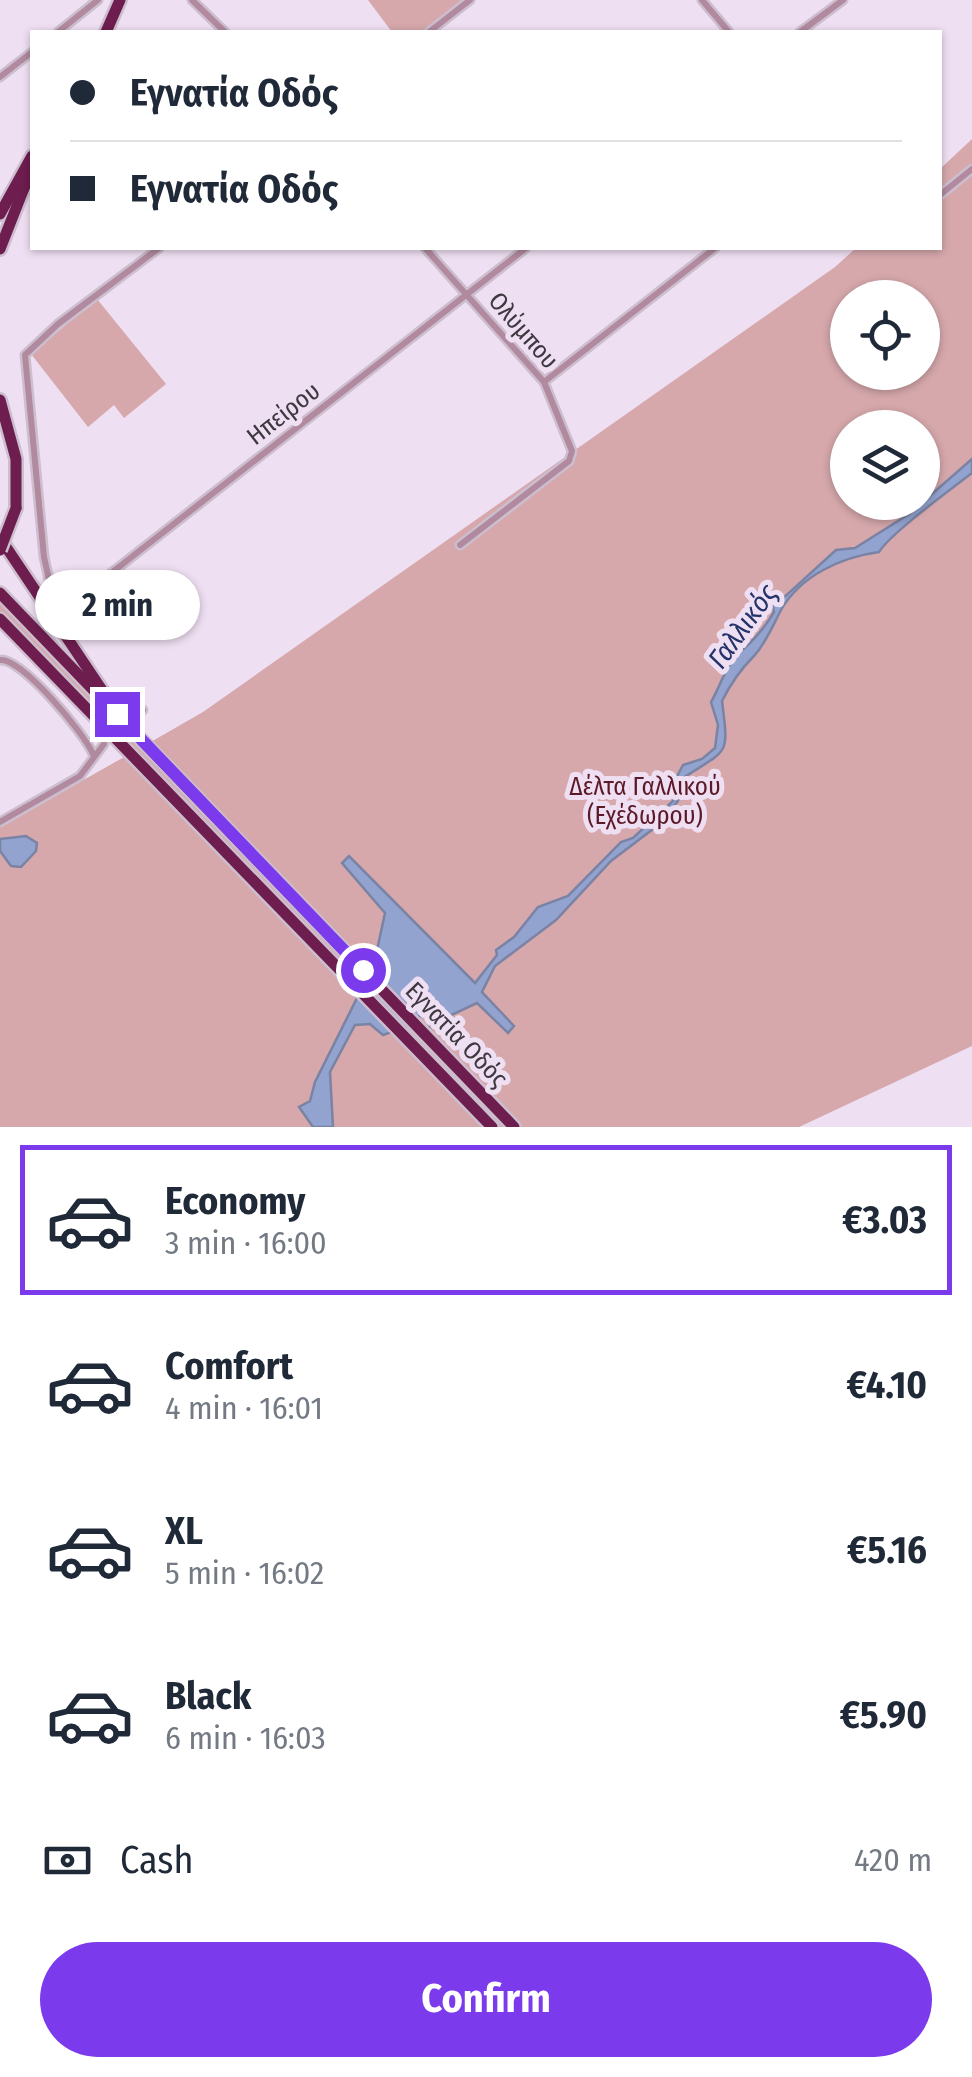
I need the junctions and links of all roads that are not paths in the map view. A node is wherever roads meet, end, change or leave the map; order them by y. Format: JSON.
{"nodes":[{"id":1,"x":98,"y":0,"type":"edge"},
{"id":2,"x":123,"y":0,"type":"edge"},
{"id":3,"x":192,"y":0,"type":"edge"},
{"id":4,"x":470,"y":0,"type":"edge"},
{"id":5,"x":702,"y":0,"type":"edge"},
{"id":6,"x":843,"y":0,"type":"edge"},
{"id":7,"x":60,"y":30,"type":"edge"},
{"id":8,"x":107,"y":30,"type":"edge"},
{"id":9,"x":115,"y":30,"type":"edge"},
{"id":10,"x":223,"y":30,"type":"edge"},
{"id":11,"x":432,"y":30,"type":"edge"},
{"id":12,"x":727,"y":30,"type":"edge"},
{"id":13,"x":803,"y":30,"type":"edge"},
{"id":14,"x":30,"y":54,"type":"edge"},
{"id":15,"x":0,"y":77,"type":"edge"},
{"id":16,"x":30,"y":160,"type":"edge"},
{"id":17,"x":972,"y":169,"type":"edge"},
{"id":18,"x":30,"y":178,"type":"edge"},
{"id":19,"x":24,"y":188,"type":"junction"},
{"id":20,"x":942,"y":193,"type":"edge"},
{"id":21,"x":0,"y":214,"type":"edge"},
{"id":22,"x":0,"y":226,"type":"edge"},
{"id":23,"x":0,"y":249,"type":"edge"},
{"id":24,"x":156,"y":250,"type":"edge"},
{"id":25,"x":427,"y":250,"type":"edge"},
{"id":26,"x":523,"y":250,"type":"edge"},
{"id":27,"x":712,"y":250,"type":"edge"},
{"id":28,"x":466,"y":294,"type":"junction"},
{"id":29,"x":544,"y":382,"type":"junction"},
{"id":30,"x":0,"y":400,"type":"edge"},
{"id":31,"x":0,"y":414,"type":"edge"},
{"id":32,"x":8,"y":429,"type":"junction"},
{"id":33,"x":0,"y":538,"type":"edge"},
{"id":34,"x":460,"y":544,"type":"dead end"},
{"id":35,"x":0,"y":550,"type":"edge"},
{"id":36,"x":0,"y":593,"type":"edge"},
{"id":37,"x":0,"y":622,"type":"edge"},
{"id":38,"x":0,"y":660,"type":"edge"},
{"id":39,"x":117,"y":714,"type":"junction"},
{"id":40,"x":104,"y":744,"type":"tunnel mouth"},
{"id":41,"x":94,"y":754,"type":"junction"},
{"id":42,"x":0,"y":822,"type":"edge"},
{"id":43,"x":468,"y":1079,"type":"junction"},
{"id":44,"x":456,"y":1090,"type":"junction"},
{"id":45,"x":506,"y":1110,"type":"dead end"},
{"id":46,"x":483,"y":1127,"type":"edge"},
{"id":47,"x":492,"y":1127,"type":"edge"},
{"id":48,"x":514,"y":1127,"type":"edge"}],
"edges":[{"from":1,"to":7,"type":"street"},
{"from":2,"to":8,"type":"highway"},
{"from":2,"to":9,"type":"highway"},
{"from":3,"to":10,"type":"street"},
{"from":4,"to":11,"type":"street"},
{"from":5,"to":12,"type":"street"},
{"from":6,"to":13,"type":"street"},
{"from":14,"to":15,"type":"street"},
{"from":16,"to":21,"type":"highway"},
{"from":17,"to":20,"type":"street"},
{"from":18,"to":19,"type":"highway"},
{"from":19,"to":22,"type":"highway"},
{"from":19,"to":23,"type":"highway"},
{"from":24,"to":28,"type":"street","name":"Ηπείρου"},
{"from":25,"to":28,"type":"street","name":"Ολύμπου"},
{"from":26,"to":28,"type":"street","name":"Ηπείρου"},
{"from":27,"to":29,"type":"street"},
{"from":28,"to":29,"type":"street","name":"Ολύμπου"},
{"from":29,"to":34,"type":"street","name":"Ολύμπου"},
{"from":30,"to":32,"type":"highway"},
{"from":31,"to":32,"type":"highway"},
{"from":32,"to":35,"type":"highway","bridge":true},
{"from":33,"to":39,"type":"highway"},
{"from":36,"to":39,"type":"highway"},
{"from":37,"to":44,"type":"highway","name":"Εγνατία Οδός"},
{"from":38,"to":41,"type":"street"},
{"from":39,"to":43,"type":"highway","name":"Εγνατία Οδός"},
{"from":40,"to":41,"type":"street"},
{"from":41,"to":42,"type":"street"},
{"from":43,"to":45,"type":"highway"},
{"from":43,"to":48,"type":"highway","name":"Εγνατία Οδός"},
{"from":44,"to":46,"type":"highway"},
{"from":44,"to":47,"type":"highway","name":"Εγνατία Οδός"}]}
